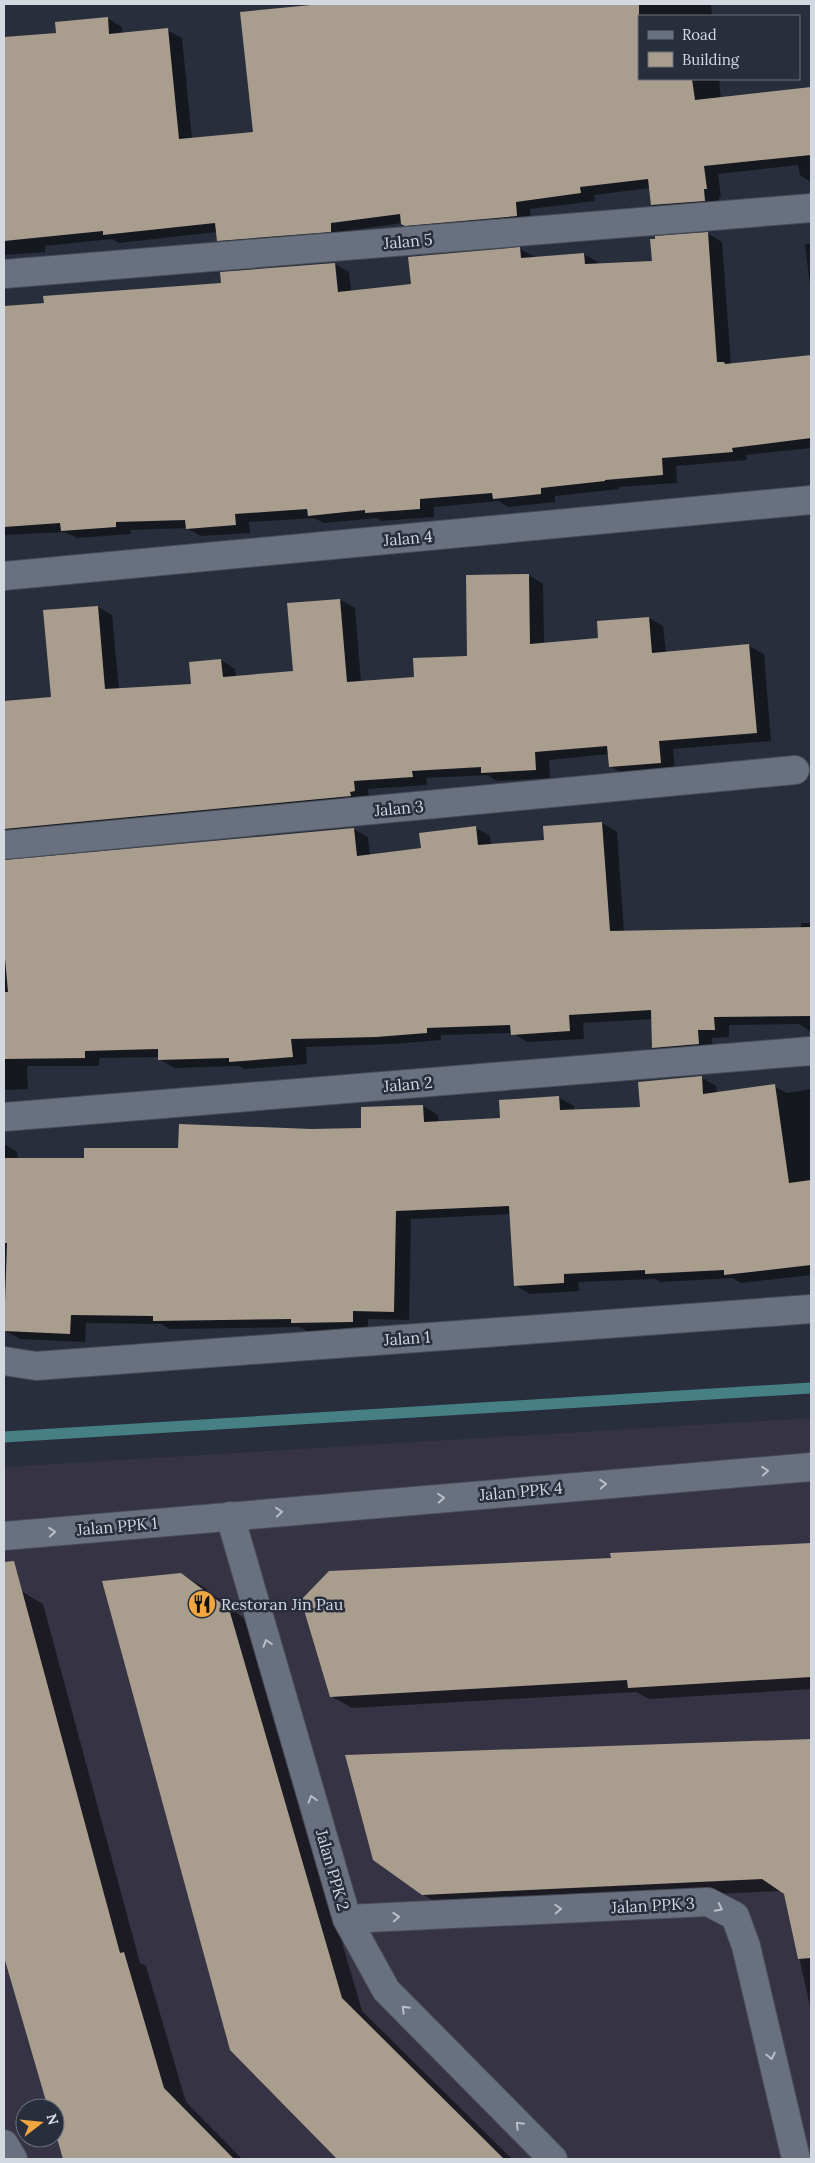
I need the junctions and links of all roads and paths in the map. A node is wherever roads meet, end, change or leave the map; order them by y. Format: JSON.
{"nodes":[{"id":1,"x":811,"y":208,"type":"edge"},
{"id":2,"x":4,"y":274,"type":"edge"},
{"id":3,"x":811,"y":500,"type":"edge"},
{"id":4,"x":4,"y":576,"type":"edge"},
{"id":5,"x":795,"y":770,"type":"dead end"},
{"id":6,"x":4,"y":845,"type":"edge"},
{"id":7,"x":811,"y":1051,"type":"edge"},
{"id":8,"x":4,"y":1117,"type":"edge"},
{"id":9,"x":811,"y":1308,"type":"edge"},
{"id":10,"x":4,"y":1361,"type":"edge"},
{"id":11,"x":811,"y":1467,"type":"edge"},
{"id":12,"x":230,"y":1516,"type":"junction"},
{"id":13,"x":4,"y":1536,"type":"edge"},
{"id":14,"x":348,"y":1919,"type":"junction"},
{"id":15,"x":4,"y":2144,"type":"edge"},
{"id":16,"x":13,"y":2159,"type":"edge"},
{"id":17,"x":553,"y":2159,"type":"edge"},
{"id":18,"x":796,"y":2159,"type":"edge"}],
"edges":[{"from":1,"to":2,"type":"street","name":"Jalan 5"},
{"from":3,"to":4,"type":"street","name":"Jalan 4"},
{"from":5,"to":6,"type":"street","name":"Jalan 3"},
{"from":7,"to":8,"type":"street","name":"Jalan 2"},
{"from":9,"to":10,"type":"street","name":"Jalan 1"},
{"from":12,"to":11,"type":"street","name":"Jalan PPK 4","one_way":true},
{"from":13,"to":12,"type":"street","name":"Jalan PPK 1","one_way":true},
{"from":14,"to":12,"type":"street","name":"Jalan PPK 2","one_way":true},
{"from":17,"to":14,"type":"street","name":"Jalan PPK 2","one_way":true},
{"from":14,"to":18,"type":"street","name":"Jalan PPK 3","one_way":true},
{"from":15,"to":16,"type":"street"}]}
